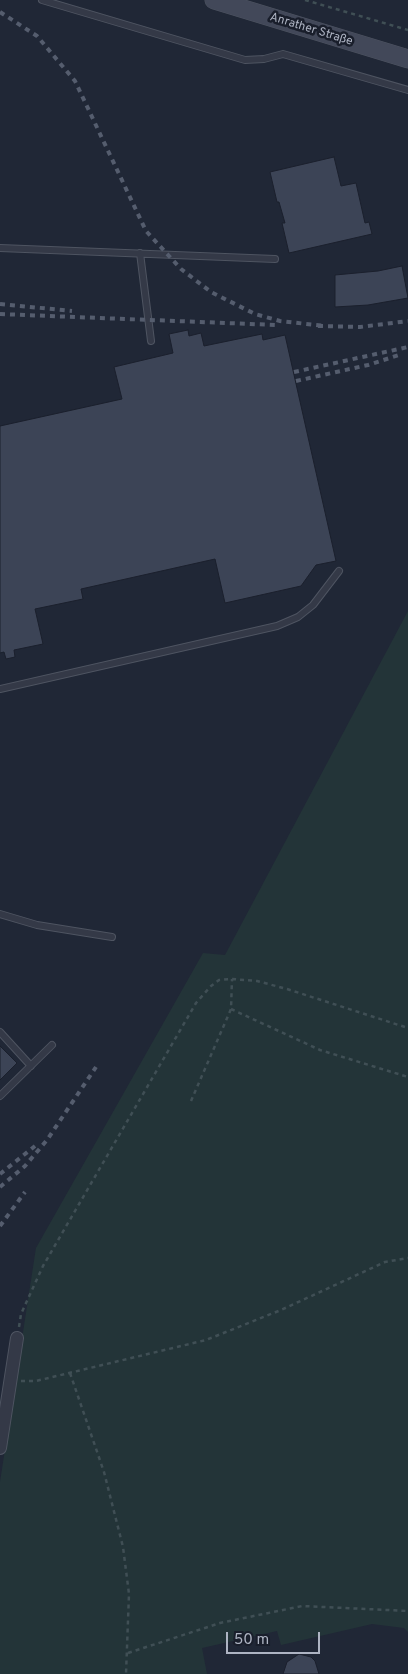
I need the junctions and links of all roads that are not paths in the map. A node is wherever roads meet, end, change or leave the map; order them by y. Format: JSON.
{"nodes":[{"id":1,"x":42,"y":0,"type":"edge"},
{"id":2,"x":214,"y":0,"type":"edge"},
{"id":3,"x":408,"y":59,"type":"edge"},
{"id":4,"x":408,"y":90,"type":"edge"},
{"id":5,"x":0,"y":248,"type":"edge"},
{"id":6,"x":140,"y":253,"type":"junction"},
{"id":7,"x":275,"y":259,"type":"dead end"},
{"id":8,"x":151,"y":341,"type":"dead end"},
{"id":9,"x":339,"y":571,"type":"dead end"},
{"id":10,"x":0,"y":689,"type":"edge"},
{"id":11,"x":0,"y":914,"type":"edge"},
{"id":12,"x":112,"y":937,"type":"dead end"},
{"id":13,"x":0,"y":1032,"type":"edge"},
{"id":14,"x":52,"y":1045,"type":"dead end"},
{"id":15,"x":31,"y":1066,"type":"junction"},
{"id":16,"x":0,"y":1096,"type":"edge"},
{"id":17,"x":17,"y":1338,"type":"road end"},
{"id":18,"x":0,"y":1448,"type":"edge"}],
"edges":[{"from":1,"to":4,"type":"lane"},
{"from":2,"to":3,"type":"main road","name":"Anrather Straße"},
{"from":5,"to":6,"type":"lane"},
{"from":6,"to":7,"type":"lane"},
{"from":6,"to":8,"type":"lane"},
{"from":9,"to":10,"type":"lane"},
{"from":11,"to":12,"type":"lane"},
{"from":13,"to":15,"type":"lane"},
{"from":14,"to":15,"type":"lane"},
{"from":15,"to":16,"type":"lane"},
{"from":17,"to":18,"type":"street"}]}
